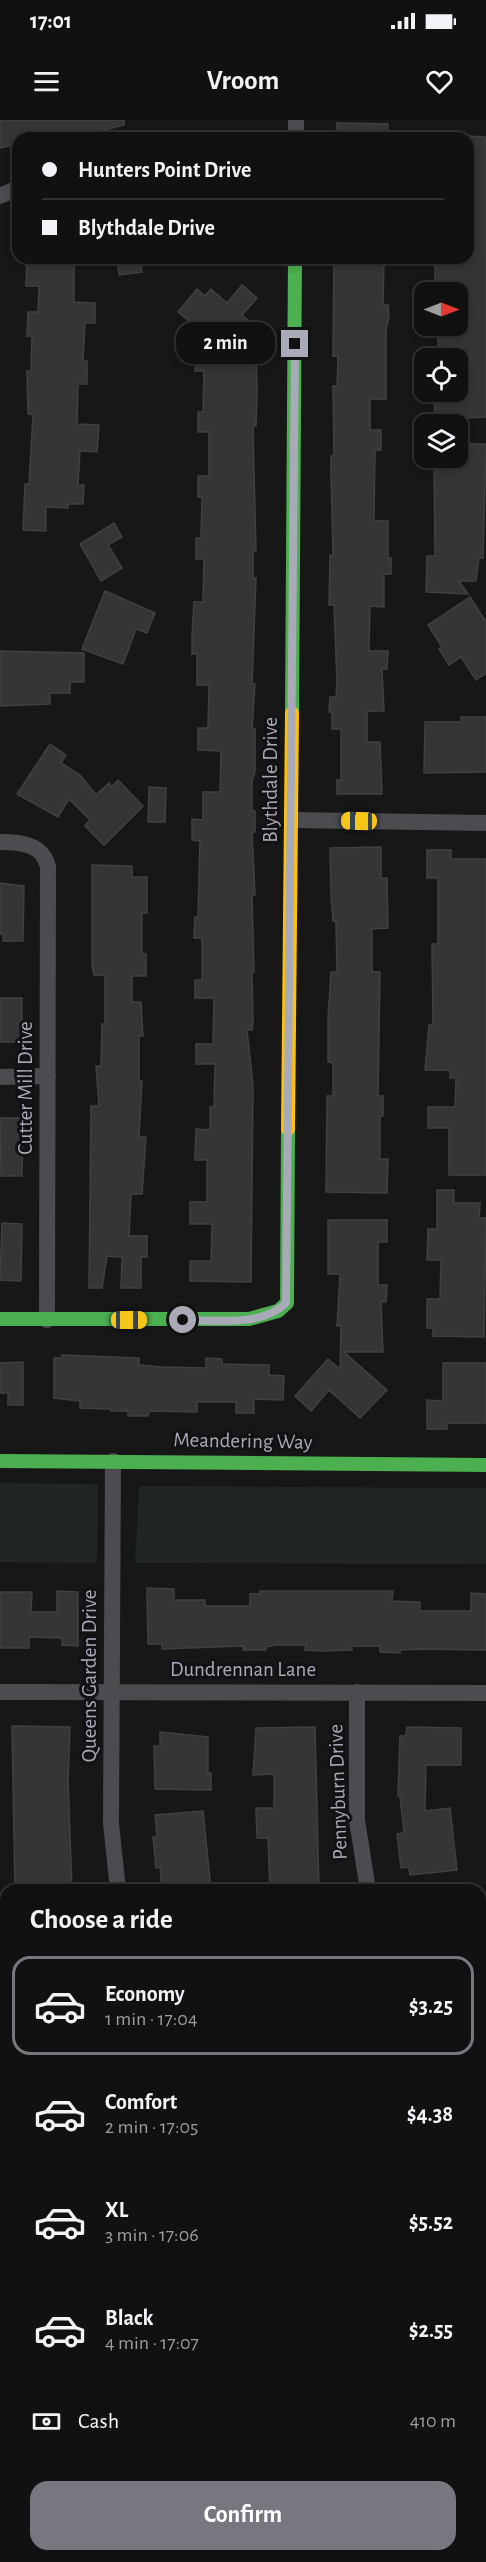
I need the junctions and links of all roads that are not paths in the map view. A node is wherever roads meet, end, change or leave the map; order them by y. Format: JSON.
{"nodes":[{"id":1,"x":296,"y":264,"type":"edge"},
{"id":2,"x":292,"y":820,"type":"junction"},
{"id":3,"x":486,"y":823,"type":"edge"},
{"id":4,"x":0,"y":842,"type":"edge"},
{"id":5,"x":48,"y":1076,"type":"junction"},
{"id":6,"x":0,"y":1077,"type":"edge"},
{"id":7,"x":0,"y":1319,"type":"edge"},
{"id":8,"x":47,"y":1320,"type":"junction"},
{"id":9,"x":0,"y":1461,"type":"edge"},
{"id":10,"x":113,"y":1461,"type":"junction"},
{"id":11,"x":486,"y":1465,"type":"edge"},
{"id":12,"x":0,"y":1692,"type":"edge"},
{"id":13,"x":112,"y":1692,"type":"junction"},
{"id":14,"x":357,"y":1692,"type":"junction"},
{"id":15,"x":486,"y":1693,"type":"edge"},
{"id":16,"x":117,"y":1884,"type":"edge"},
{"id":17,"x":367,"y":1884,"type":"edge"}],
"edges":[{"from":1,"to":2,"type":"street","name":"Blythdale Drive"},
{"from":2,"to":3,"type":"street"},
{"from":2,"to":8,"type":"street","name":"Blythdale Drive"},
{"from":4,"to":5,"type":"street","name":"Cutter Mill Drive"},
{"from":5,"to":6,"type":"street"},
{"from":5,"to":8,"type":"street","name":"Cutter Mill Drive"},
{"from":7,"to":8,"type":"street"},
{"from":9,"to":10,"type":"street","name":"Meandering Way"},
{"from":10,"to":11,"type":"street","name":"Meandering Way"},
{"from":10,"to":13,"type":"street","name":"Queens Garden Drive"},
{"from":12,"to":13,"type":"street","name":"Dundrennan Lane"},
{"from":13,"to":14,"type":"street","name":"Dundrennan Lane"},
{"from":13,"to":16,"type":"street","name":"Queens Garden Drive"},
{"from":14,"to":15,"type":"street","name":"Dundrennan Lane"},
{"from":14,"to":17,"type":"street","name":"Pennyburn Drive"}]}
